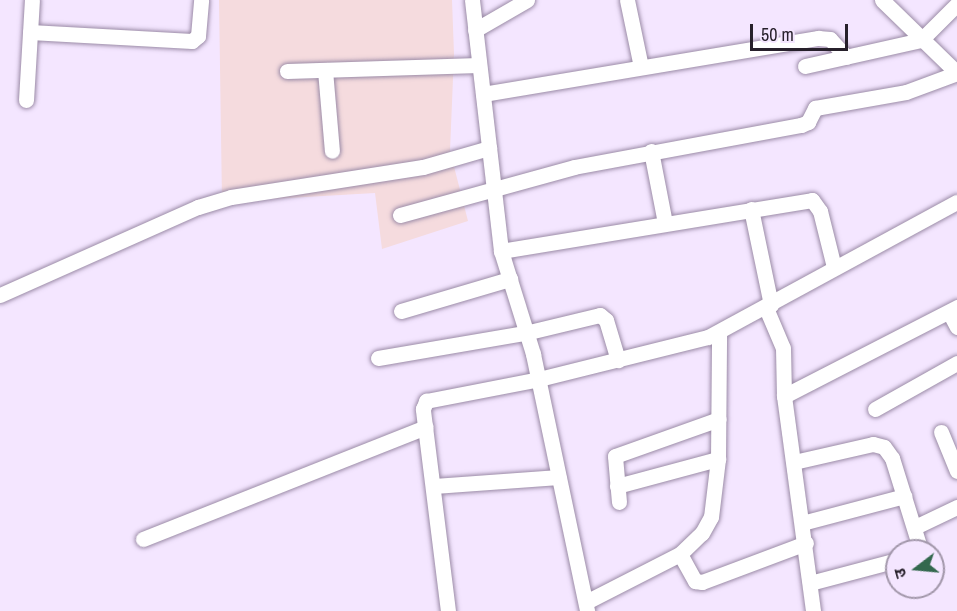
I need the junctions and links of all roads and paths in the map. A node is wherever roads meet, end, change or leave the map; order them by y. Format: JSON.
{"nodes":[{"id":1,"x":32,"y":0,"type":"edge"},
{"id":2,"x":201,"y":0,"type":"edge"},
{"id":3,"x":472,"y":0,"type":"edge"},
{"id":4,"x":527,"y":0,"type":"edge"},
{"id":5,"x":627,"y":0,"type":"edge"},
{"id":6,"x":882,"y":0,"type":"edge"},
{"id":7,"x":957,"y":4,"type":"edge"},
{"id":8,"x":475,"y":30,"type":"junction"},
{"id":9,"x":30,"y":32,"type":"junction"},
{"id":10,"x":921,"y":40,"type":"junction"},
{"id":11,"x":846,"y":57,"type":"junction"},
{"id":12,"x":479,"y":65,"type":"junction"},
{"id":13,"x":806,"y":66,"type":"dead end"},
{"id":14,"x":641,"y":67,"type":"junction"},
{"id":15,"x":325,"y":70,"type":"junction"},
{"id":16,"x":287,"y":71,"type":"dead end"},
{"id":17,"x":957,"y":73,"type":"edge"},
{"id":18,"x":483,"y":94,"type":"junction"},
{"id":19,"x":26,"y":100,"type":"dead end"},
{"id":20,"x":489,"y":148,"type":"junction"},
{"id":21,"x":332,"y":151,"type":"dead end"},
{"id":22,"x":651,"y":151,"type":"junction"},
{"id":23,"x":493,"y":186,"type":"junction"},
{"id":24,"x":957,"y":202,"type":"edge"},
{"id":25,"x":751,"y":209,"type":"junction"},
{"id":26,"x":400,"y":215,"type":"dead end"},
{"id":27,"x":665,"y":223,"type":"junction"},
{"id":28,"x":501,"y":251,"type":"junction"},
{"id":29,"x":834,"y":267,"type":"junction"},
{"id":30,"x":510,"y":279,"type":"junction"},
{"id":31,"x":0,"y":296,"type":"edge"},
{"id":32,"x":769,"y":306,"type":"junction"},
{"id":33,"x":953,"y":310,"type":"edge"},
{"id":34,"x":401,"y":311,"type":"dead end"},
{"id":35,"x":957,"y":327,"type":"edge"},
{"id":36,"x":719,"y":332,"type":"junction"},
{"id":37,"x":525,"y":333,"type":"junction"},
{"id":38,"x":378,"y":358,"type":"dead end"},
{"id":39,"x":618,"y":360,"type":"junction"},
{"id":40,"x":957,"y":363,"type":"edge"},
{"id":41,"x":539,"y":379,"type":"junction"},
{"id":42,"x":784,"y":396,"type":"junction"},
{"id":43,"x":874,"y":409,"type":"dead end"},
{"id":44,"x":718,"y":419,"type":"junction"},
{"id":45,"x":426,"y":427,"type":"junction"},
{"id":46,"x":941,"y":432,"type":"dead end"},
{"id":47,"x":718,"y":459,"type":"junction"},
{"id":48,"x":794,"y":462,"type":"junction"},
{"id":49,"x":957,"y":471,"type":"edge"},
{"id":50,"x":559,"y":477,"type":"junction"},
{"id":51,"x":434,"y":486,"type":"junction"},
{"id":52,"x":616,"y":486,"type":"junction"},
{"id":53,"x":904,"y":496,"type":"junction"},
{"id":54,"x":619,"y":502,"type":"dead end"},
{"id":55,"x":957,"y":507,"type":"edge"},
{"id":56,"x":802,"y":523,"type":"junction"},
{"id":57,"x":915,"y":527,"type":"junction"},
{"id":58,"x":143,"y":538,"type":"dead end"},
{"id":59,"x":918,"y":539,"type":"edge"},
{"id":60,"x":806,"y":543,"type":"junction"},
{"id":61,"x":680,"y":554,"type":"junction"},
{"id":62,"x":885,"y":563,"type":"edge"},
{"id":63,"x":810,"y":583,"type":"junction"},
{"id":64,"x":586,"y":607,"type":"edge"},
{"id":65,"x":448,"y":611,"type":"edge"},
{"id":66,"x":813,"y":611,"type":"edge"}],
"edges":[{"from":1,"to":9,"type":"street"},
{"from":2,"to":9,"type":"street"},
{"from":3,"to":8,"type":"street"},
{"from":4,"to":8,"type":"street"},
{"from":5,"to":14,"type":"street"},
{"from":6,"to":10,"type":"street"},
{"from":7,"to":10,"type":"street"},
{"from":8,"to":12,"type":"street"},
{"from":9,"to":19,"type":"street"},
{"from":10,"to":11,"type":"street"},
{"from":10,"to":17,"type":"street"},
{"from":11,"to":13,"type":"street"},
{"from":11,"to":14,"type":"street"},
{"from":12,"to":15,"type":"street"},
{"from":12,"to":18,"type":"street"},
{"from":14,"to":18,"type":"street"},
{"from":15,"to":16,"type":"street"},
{"from":15,"to":21,"type":"street"},
{"from":17,"to":22,"type":"street"},
{"from":18,"to":20,"type":"street"},
{"from":20,"to":23,"type":"street"},
{"from":20,"to":31,"type":"street"},
{"from":22,"to":23,"type":"street"},
{"from":22,"to":27,"type":"street"},
{"from":23,"to":26,"type":"street"},
{"from":23,"to":28,"type":"street"},
{"from":24,"to":29,"type":"street"},
{"from":25,"to":27,"type":"street"},
{"from":25,"to":29,"type":"street"},
{"from":25,"to":32,"type":"street"},
{"from":27,"to":28,"type":"street"},
{"from":28,"to":30,"type":"street"},
{"from":29,"to":32,"type":"street"},
{"from":30,"to":34,"type":"street"},
{"from":30,"to":37,"type":"street"},
{"from":32,"to":36,"type":"street"},
{"from":32,"to":42,"type":"street"},
{"from":33,"to":35,"type":"street"},
{"from":33,"to":42,"type":"street"},
{"from":36,"to":39,"type":"street"},
{"from":36,"to":44,"type":"street"},
{"from":37,"to":38,"type":"street"},
{"from":37,"to":39,"type":"street"},
{"from":37,"to":41,"type":"street"},
{"from":39,"to":41,"type":"street"},
{"from":40,"to":43,"type":"street"},
{"from":41,"to":45,"type":"street"},
{"from":41,"to":50,"type":"street"},
{"from":42,"to":48,"type":"street"},
{"from":44,"to":47,"type":"street"},
{"from":44,"to":52,"type":"street"},
{"from":45,"to":51,"type":"street"},
{"from":45,"to":58,"type":"street"},
{"from":46,"to":49,"type":"street"},
{"from":47,"to":52,"type":"street"},
{"from":47,"to":61,"type":"street"},
{"from":48,"to":53,"type":"street"},
{"from":48,"to":56,"type":"street"},
{"from":50,"to":51,"type":"street"},
{"from":50,"to":64,"type":"street"},
{"from":51,"to":65,"type":"street"},
{"from":52,"to":54,"type":"street"},
{"from":53,"to":56,"type":"street"},
{"from":53,"to":57,"type":"street"},
{"from":55,"to":57,"type":"street"},
{"from":56,"to":60,"type":"street"},
{"from":57,"to":59,"type":"street"},
{"from":60,"to":61,"type":"street"},
{"from":60,"to":63,"type":"street"},
{"from":61,"to":64,"type":"street"},
{"from":62,"to":63,"type":"street"},
{"from":63,"to":66,"type":"street"}]}
